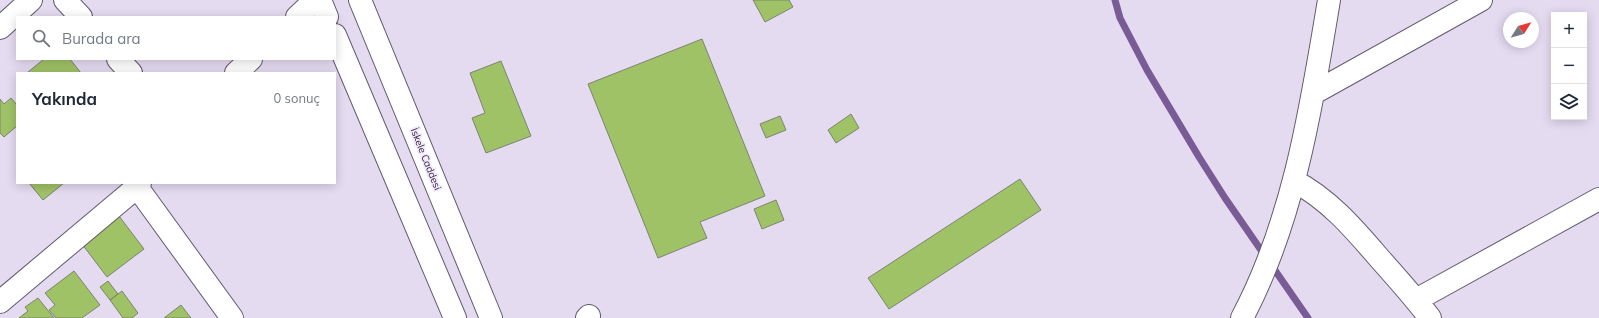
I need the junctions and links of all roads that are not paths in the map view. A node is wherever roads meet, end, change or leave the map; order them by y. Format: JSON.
{"nodes":[{"id":1,"x":31,"y":0,"type":"edge"},
{"id":2,"x":66,"y":0,"type":"edge"},
{"id":3,"x":315,"y":0,"type":"edge"},
{"id":4,"x":320,"y":0,"type":"edge"},
{"id":5,"x":360,"y":0,"type":"edge"},
{"id":6,"x":1329,"y":0,"type":"edge"},
{"id":7,"x":1481,"y":0,"type":"edge"},
{"id":8,"x":80,"y":16,"type":"edge"},
{"id":9,"x":298,"y":16,"type":"edge"},
{"id":10,"x":327,"y":16,"type":"edge"},
{"id":11,"x":0,"y":28,"type":"edge"},
{"id":12,"x":336,"y":37,"type":"edge"},
{"id":13,"x":119,"y":60,"type":"edge"},
{"id":14,"x":250,"y":60,"type":"edge"},
{"id":15,"x":130,"y":72,"type":"edge"},
{"id":16,"x":237,"y":72,"type":"edge"},
{"id":17,"x":1314,"y":92,"type":"junction"},
{"id":18,"x":1294,"y":181,"type":"junction"},
{"id":19,"x":138,"y":185,"type":"edge"},
{"id":20,"x":1599,"y":199,"type":"edge"},
{"id":21,"x":1416,"y":300,"type":"junction"},
{"id":22,"x":0,"y":302,"type":"edge"},
{"id":23,"x":1246,"y":310,"type":"edge"},
{"id":24,"x":232,"y":318,"type":"edge"},
{"id":25,"x":456,"y":318,"type":"edge"},
{"id":26,"x":492,"y":318,"type":"edge"},
{"id":27,"x":1430,"y":318,"type":"edge"}],
"edges":[{"from":1,"to":11,"type":"street"},
{"from":2,"to":8,"type":"street"},
{"from":3,"to":9,"type":"street"},
{"from":4,"to":10,"type":"street"},
{"from":5,"to":26,"type":"street","name":"İskele Caddesi"},
{"from":6,"to":17,"type":"street"},
{"from":7,"to":17,"type":"street"},
{"from":12,"to":25,"type":"street"},
{"from":13,"to":15,"type":"street"},
{"from":14,"to":16,"type":"street"},
{"from":17,"to":18,"type":"street"},
{"from":18,"to":21,"type":"street"},
{"from":18,"to":23,"type":"street"},
{"from":19,"to":22,"type":"street"},
{"from":19,"to":24,"type":"street"},
{"from":20,"to":21,"type":"street"},
{"from":21,"to":27,"type":"street"}]}
